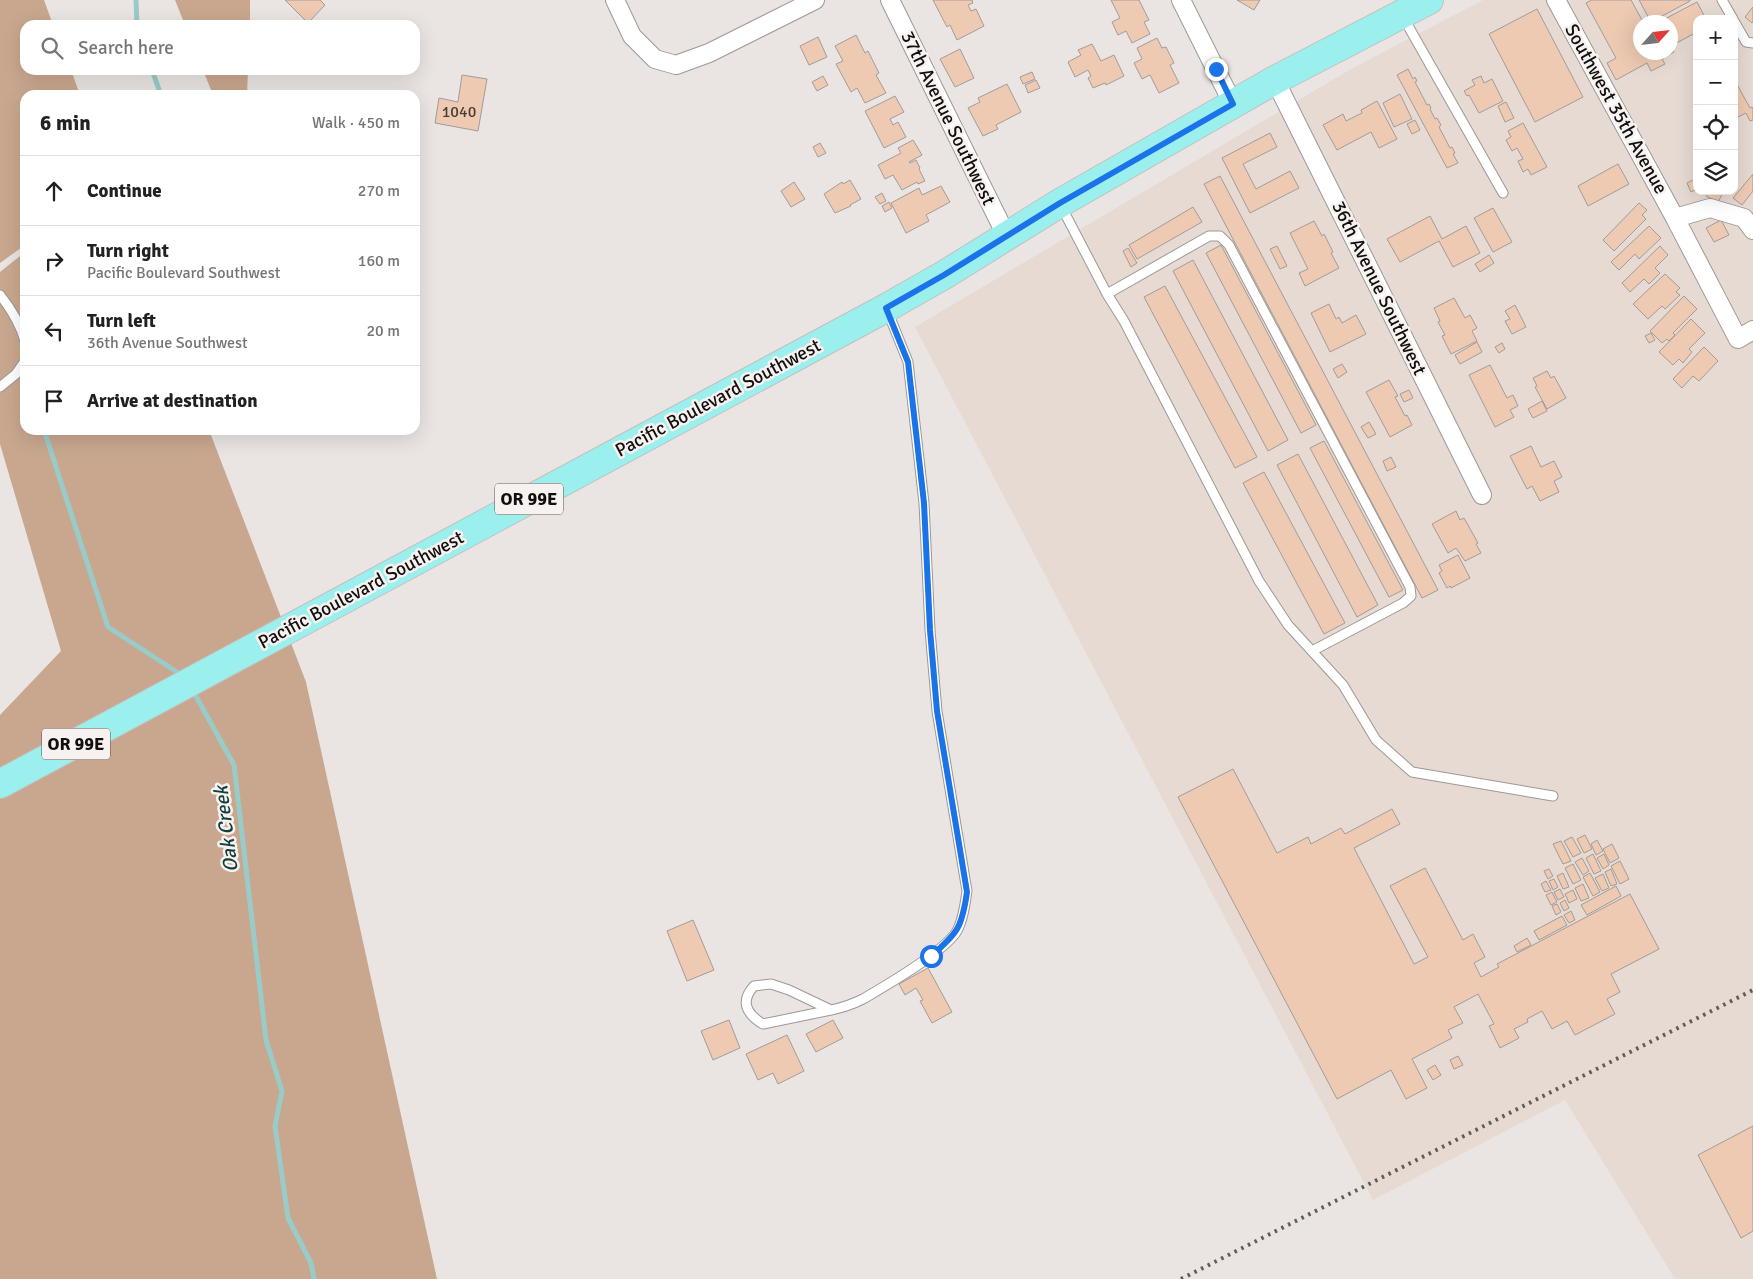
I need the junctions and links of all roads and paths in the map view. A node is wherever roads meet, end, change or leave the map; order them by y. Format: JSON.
{"nodes":[{"id":1,"x":615,"y":0,"type":"edge"},
{"id":2,"x":815,"y":0,"type":"edge"},
{"id":3,"x":890,"y":0,"type":"edge"},
{"id":4,"x":1181,"y":0,"type":"edge"},
{"id":5,"x":1429,"y":0,"type":"edge"},
{"id":6,"x":1556,"y":0,"type":"edge"},
{"id":7,"x":1722,"y":0,"type":"edge"},
{"id":8,"x":1402,"y":14,"type":"junction"},
{"id":9,"x":1731,"y":15,"type":"edge"},
{"id":10,"x":1738,"y":27,"type":"edge"},
{"id":11,"x":1753,"y":43,"type":"edge"},
{"id":12,"x":1275,"y":80,"type":"junction"},
{"id":13,"x":1233,"y":104,"type":"junction"},
{"id":14,"x":1503,"y":192,"type":"dead end"},
{"id":15,"x":1060,"y":203,"type":"junction"},
{"id":16,"x":1675,"y":218,"type":"junction"},
{"id":17,"x":1753,"y":230,"type":"edge"},
{"id":18,"x":1007,"y":237,"type":"junction"},
{"id":19,"x":1107,"y":294,"type":"junction"},
{"id":20,"x":0,"y":295,"type":"edge"},
{"id":21,"x":886,"y":308,"type":"junction"},
{"id":22,"x":20,"y":325,"type":"edge"},
{"id":23,"x":1753,"y":330,"type":"edge"},
{"id":24,"x":20,"y":368,"type":"edge"},
{"id":25,"x":0,"y":387,"type":"edge"},
{"id":26,"x":1482,"y":495,"type":"dead end"},
{"id":27,"x":1312,"y":652,"type":"junction"},
{"id":28,"x":0,"y":784,"type":"edge"},
{"id":29,"x":1553,"y":796,"type":"dead end"},
{"id":30,"x":831,"y":1010,"type":"junction"}],
"edges":[{"from":1,"to":2,"type":"street"},
{"from":3,"to":18,"type":"street","name":"37th Avenue Southwest"},
{"from":4,"to":13,"type":"street"},
{"from":5,"to":8,"type":"main road","name":"Pacific Boulevard Southwest","number":"OR 99E"},
{"from":6,"to":16,"type":"street","name":"Southwest 35th Avenue"},
{"from":7,"to":9,"type":"lane"},
{"from":8,"to":12,"type":"main road","name":"Pacific Boulevard Southwest","number":"OR 99E"},
{"from":8,"to":14,"type":"lane"},
{"from":10,"to":11,"type":"lane"},
{"from":12,"to":13,"type":"main road","name":"Pacific Boulevard Southwest","number":"OR 99E"},
{"from":12,"to":26,"type":"street","name":"36th Avenue Southwest"},
{"from":13,"to":15,"type":"main road","name":"Pacific Boulevard Southwest","number":"OR 99E"},
{"from":15,"to":18,"type":"main road","name":"Pacific Boulevard Southwest","number":"OR 99E"},
{"from":15,"to":19,"type":"lane"},
{"from":16,"to":17,"type":"street","name":"Southwest 35th Avenue"},
{"from":16,"to":23,"type":"street","name":"Southwest 35th Avenue"},
{"from":18,"to":21,"type":"main road","name":"Pacific Boulevard Southwest","number":"OR 99E"},
{"from":19,"to":27,"type":"lane"},
{"from":19,"to":27,"type":"lane"},
{"from":20,"to":22,"type":"lane"},
{"from":21,"to":28,"type":"main road","name":"Pacific Boulevard Southwest","number":"OR 99E"},
{"from":21,"to":30,"type":"lane"},
{"from":24,"to":25,"type":"lane"},
{"from":27,"to":29,"type":"lane"},
{"from":30,"to":30,"type":"lane"}]}
